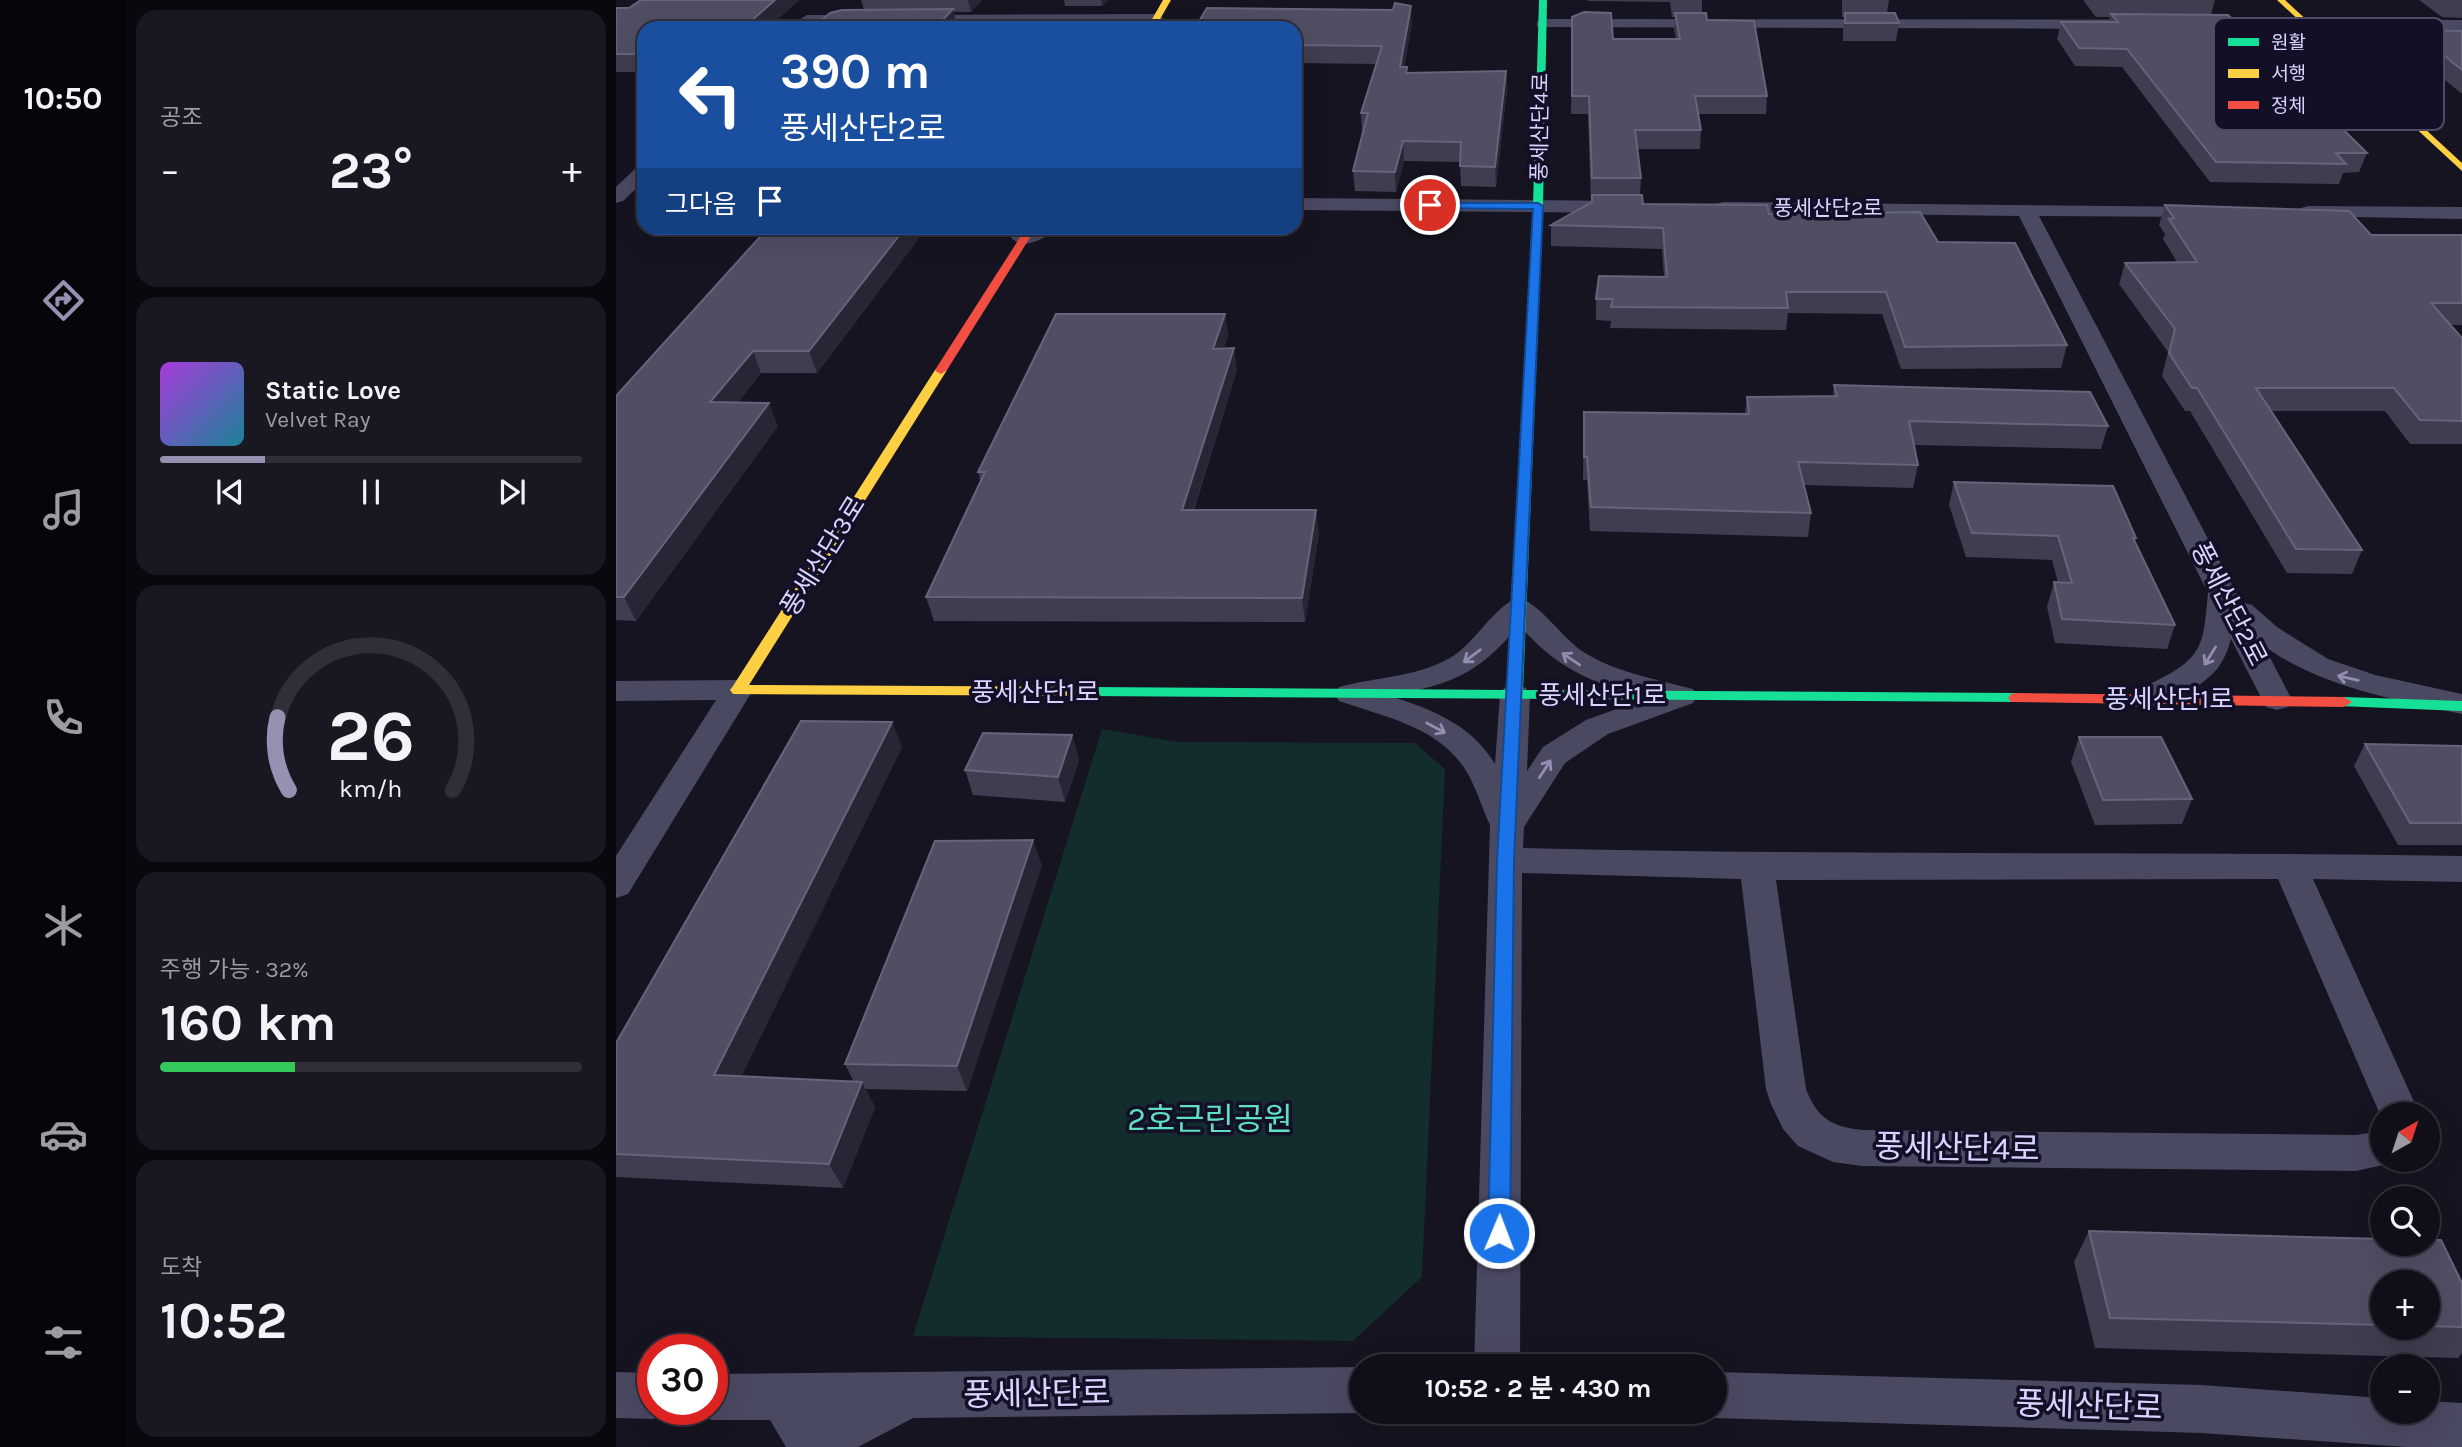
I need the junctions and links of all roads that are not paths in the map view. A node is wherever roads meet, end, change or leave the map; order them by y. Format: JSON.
{"nodes":[{"id":1,"x":1156,"y":0,"type":"edge"},
{"id":2,"x":1167,"y":0,"type":"edge"},
{"id":3,"x":1543,"y":0,"type":"edge"},
{"id":4,"x":2281,"y":0,"type":"edge"},
{"id":5,"x":822,"y":7,"type":"dead end"},
{"id":6,"x":2262,"y":18,"type":"edge"},
{"id":7,"x":2300,"y":18,"type":"edge"},
{"id":8,"x":2343,"y":18,"type":"edge"},
{"id":9,"x":1078,"y":19,"type":"junction"},
{"id":10,"x":875,"y":20,"type":"edge"},
{"id":11,"x":902,"y":20,"type":"edge"},
{"id":12,"x":806,"y":21,"type":"edge"},
{"id":13,"x":857,"y":21,"type":"edge"},
{"id":14,"x":1088,"y":21,"type":"edge"},
{"id":15,"x":1116,"y":21,"type":"edge"},
{"id":16,"x":1154,"y":21,"type":"edge"},
{"id":17,"x":2214,"y":23,"type":"edge"},
{"id":18,"x":1542,"y":24,"type":"junction"},
{"id":19,"x":2444,"y":25,"type":"edge"},
{"id":20,"x":2462,"y":25,"type":"edge"},
{"id":21,"x":2421,"y":130,"type":"edge"},
{"id":22,"x":2462,"y":168,"type":"edge"},
{"id":23,"x":637,"y":181,"type":"edge"},
{"id":24,"x":2462,"y":197,"type":"edge"},
{"id":25,"x":622,"y":201,"type":"edge"},
{"id":26,"x":1302,"y":204,"type":"edge"},
{"id":27,"x":1538,"y":206,"type":"junction"},
{"id":28,"x":1650,"y":207,"type":"edge"},
{"id":29,"x":1706,"y":207,"type":"edge"},
{"id":30,"x":2026,"y":209,"type":"junction"},
{"id":31,"x":2230,"y":211,"type":"edge"},
{"id":32,"x":2285,"y":212,"type":"edge"},
{"id":33,"x":2435,"y":213,"type":"junction"},
{"id":34,"x":2462,"y":214,"type":"edge"},
{"id":35,"x":2462,"y":221,"type":"edge"},
{"id":36,"x":1020,"y":235,"type":"edge"},
{"id":37,"x":2222,"y":590,"type":"junction"},
{"id":38,"x":1519,"y":607,"type":"junction"},
{"id":39,"x":738,"y":690,"type":"junction"},
{"id":40,"x":616,"y":691,"type":"edge"},
{"id":41,"x":1350,"y":694,"type":"junction"},
{"id":42,"x":1515,"y":695,"type":"junction"},
{"id":43,"x":1682,"y":696,"type":"junction"},
{"id":44,"x":2144,"y":699,"type":"junction"},
{"id":45,"x":2277,"y":700,"type":"junction"},
{"id":46,"x":2462,"y":705,"type":"edge"},
{"id":47,"x":1506,"y":843,"type":"junction"},
{"id":48,"x":2290,"y":866,"type":"junction"},
{"id":49,"x":1757,"y":867,"type":"junction"},
{"id":50,"x":2462,"y":869,"type":"edge"},
{"id":51,"x":616,"y":885,"type":"edge"},
{"id":52,"x":2394,"y":1102,"type":"edge"},
{"id":53,"x":2370,"y":1151,"type":"edge"},
{"id":54,"x":1497,"y":1354,"type":"edge"},
{"id":55,"x":1349,"y":1390,"type":"edge"},
{"id":56,"x":616,"y":1395,"type":"edge"},
{"id":57,"x":1727,"y":1395,"type":"edge"},
{"id":58,"x":637,"y":1396,"type":"edge"},
{"id":59,"x":728,"y":1396,"type":"edge"},
{"id":60,"x":910,"y":1396,"type":"junction"},
{"id":61,"x":782,"y":1397,"type":"junction"},
{"id":62,"x":2462,"y":1427,"type":"edge"},
{"id":63,"x":811,"y":1447,"type":"edge"},
{"id":64,"x":819,"y":1447,"type":"edge"}],
"edges":[{"from":1,"to":9,"type":"street"},
{"from":2,"to":16,"type":"street"},
{"from":3,"to":18,"type":"street","name":"풍세산단4로"},
{"from":4,"to":6,"type":"street"},
{"from":4,"to":7,"type":"street"},
{"from":4,"to":8,"type":"street"},
{"from":5,"to":12,"type":"street"},
{"from":9,"to":11,"type":"street"},
{"from":9,"to":14,"type":"street"},
{"from":9,"to":15,"type":"street"},
{"from":10,"to":13,"type":"street"},
{"from":17,"to":18,"type":"street"},
{"from":18,"to":27,"type":"street","name":"풍세산단4로"},
{"from":19,"to":20,"type":"street"},
{"from":21,"to":22,"type":"street"},
{"from":23,"to":25,"type":"street"},
{"from":24,"to":33,"type":"street"},
{"from":26,"to":27,"type":"street"},
{"from":27,"to":28,"type":"street"},
{"from":27,"to":38,"type":"street","name":"풍세산단4로"},
{"from":29,"to":30,"type":"street","name":"풍세산단2로"},
{"from":30,"to":31,"type":"street","name":"풍세산단2로"},
{"from":30,"to":37,"type":"street","name":"풍세산단2로"},
{"from":32,"to":33,"type":"street"},
{"from":33,"to":34,"type":"street"},
{"from":33,"to":35,"type":"street"},
{"from":36,"to":39,"type":"street","name":"풍세산단3로"},
{"from":37,"to":44,"type":"street","one_way":true},
{"from":37,"to":45,"type":"street","name":"풍세산단2로"},
{"from":46,"to":37,"type":"street","one_way":true},
{"from":38,"to":41,"type":"street","one_way":true},
{"from":38,"to":42,"type":"street","name":"풍세산단4로"},
{"from":43,"to":38,"type":"street","one_way":true},
{"from":39,"to":40,"type":"street","name":"풍세산단1로"},
{"from":39,"to":41,"type":"street","name":"풍세산단1로"},
{"from":39,"to":51,"type":"street","name":"풍세산단3로"},
{"from":41,"to":42,"type":"street","name":"풍세산단1로"},
{"from":41,"to":47,"type":"street","one_way":true},
{"from":42,"to":43,"type":"street","name":"풍세산단1로"},
{"from":42,"to":47,"type":"street","name":"풍세산단4로"},
{"from":43,"to":44,"type":"street","name":"풍세산단1로"},
{"from":47,"to":43,"type":"street","one_way":true},
{"from":44,"to":45,"type":"street","name":"풍세산단1로"},
{"from":45,"to":46,"type":"street","name":"풍세산단1로"},
{"from":47,"to":49,"type":"street"},
{"from":47,"to":54,"type":"street","name":"풍세산단4로"},
{"from":48,"to":49,"type":"street"},
{"from":48,"to":50,"type":"street"},
{"from":48,"to":52,"type":"street"},
{"from":49,"to":53,"type":"street","name":"풍세산단4로"},
{"from":55,"to":60,"type":"street","name":"풍세산단로"},
{"from":56,"to":58,"type":"street"},
{"from":57,"to":62,"type":"street","name":"풍세산단로"},
{"from":59,"to":61,"type":"street","name":"풍세산단로"},
{"from":60,"to":61,"type":"street","name":"풍세산단로"},
{"from":60,"to":64,"type":"street"},
{"from":61,"to":63,"type":"street"}]}
